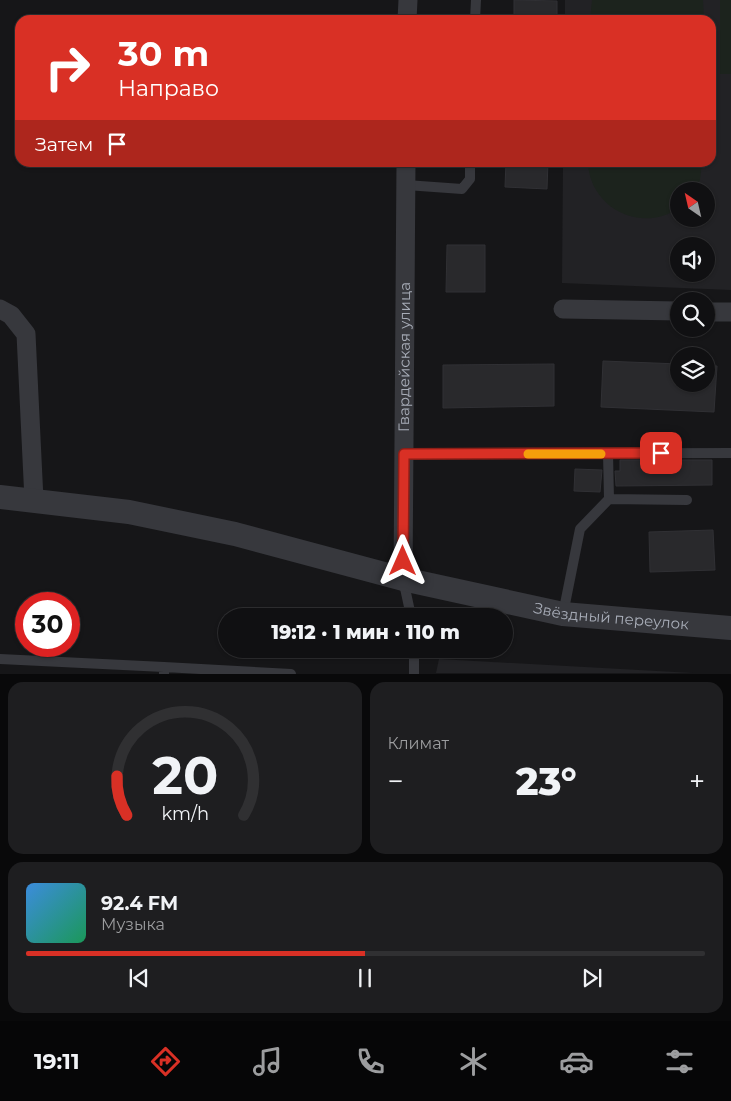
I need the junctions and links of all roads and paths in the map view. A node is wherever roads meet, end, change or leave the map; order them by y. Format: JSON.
{"nodes":[{"id":1,"x":408,"y":0,"type":"edge"},
{"id":2,"x":476,"y":0,"type":"edge"},
{"id":3,"x":407,"y":15,"type":"edge"},
{"id":4,"x":475,"y":15,"type":"edge"},
{"id":5,"x":406,"y":167,"type":"edge"},
{"id":6,"x":470,"y":167,"type":"edge"},
{"id":7,"x":406,"y":185,"type":"junction"},
{"id":8,"x":0,"y":309,"type":"edge"},
{"id":9,"x":563,"y":309,"type":"dead end"},
{"id":10,"x":670,"y":311,"type":"edge"},
{"id":11,"x":715,"y":312,"type":"edge"},
{"id":12,"x":731,"y":312,"type":"edge"},
{"id":13,"x":731,"y":453,"type":"edge"},
{"id":14,"x":404,"y":454,"type":"junction"},
{"id":15,"x":608,"y":454,"type":"junction"},
{"id":16,"x":0,"y":497,"type":"edge"},
{"id":17,"x":609,"y":499,"type":"junction"},
{"id":18,"x":34,"y":500,"type":"junction"},
{"id":19,"x":687,"y":500,"type":"dead end"},
{"id":20,"x":403,"y":579,"type":"junction"},
{"id":21,"x":409,"y":608,"type":"edge"},
{"id":22,"x":563,"y":614,"type":"junction"},
{"id":23,"x":731,"y":628,"type":"edge"},
{"id":24,"x":414,"y":658,"type":"edge"},
{"id":25,"x":0,"y":659,"type":"edge"},
{"id":26,"x":164,"y":670,"type":"edge"},
{"id":27,"x":292,"y":674,"type":"edge"},
{"id":28,"x":414,"y":674,"type":"edge"}],
"edges":[{"from":1,"to":3,"type":"street"},
{"from":2,"to":4,"type":"lane"},
{"from":5,"to":7,"type":"street","name":"Гвардейская улица"},
{"from":6,"to":7,"type":"lane"},
{"from":7,"to":14,"type":"street","name":"Гвардейская улица"},
{"from":8,"to":18,"type":"street"},
{"from":9,"to":10,"type":"street"},
{"from":11,"to":12,"type":"street"},
{"from":13,"to":15,"type":"lane"},
{"from":14,"to":15,"type":"lane"},
{"from":14,"to":20,"type":"street","name":"Гвардейская улица"},
{"from":15,"to":17,"type":"lane"},
{"from":16,"to":18,"type":"street","name":"Звёздный переулок"},
{"from":17,"to":19,"type":"lane"},
{"from":17,"to":22,"type":"lane"},
{"from":18,"to":20,"type":"street","name":"Звёздный переулок"},
{"from":20,"to":21,"type":"lane"},
{"from":20,"to":22,"type":"street","name":"Звёздный переулок"},
{"from":22,"to":23,"type":"street","name":"Звёздный переулок"},
{"from":24,"to":28,"type":"lane"},
{"from":25,"to":26,"type":"lane"},
{"from":26,"to":27,"type":"lane"}]}
